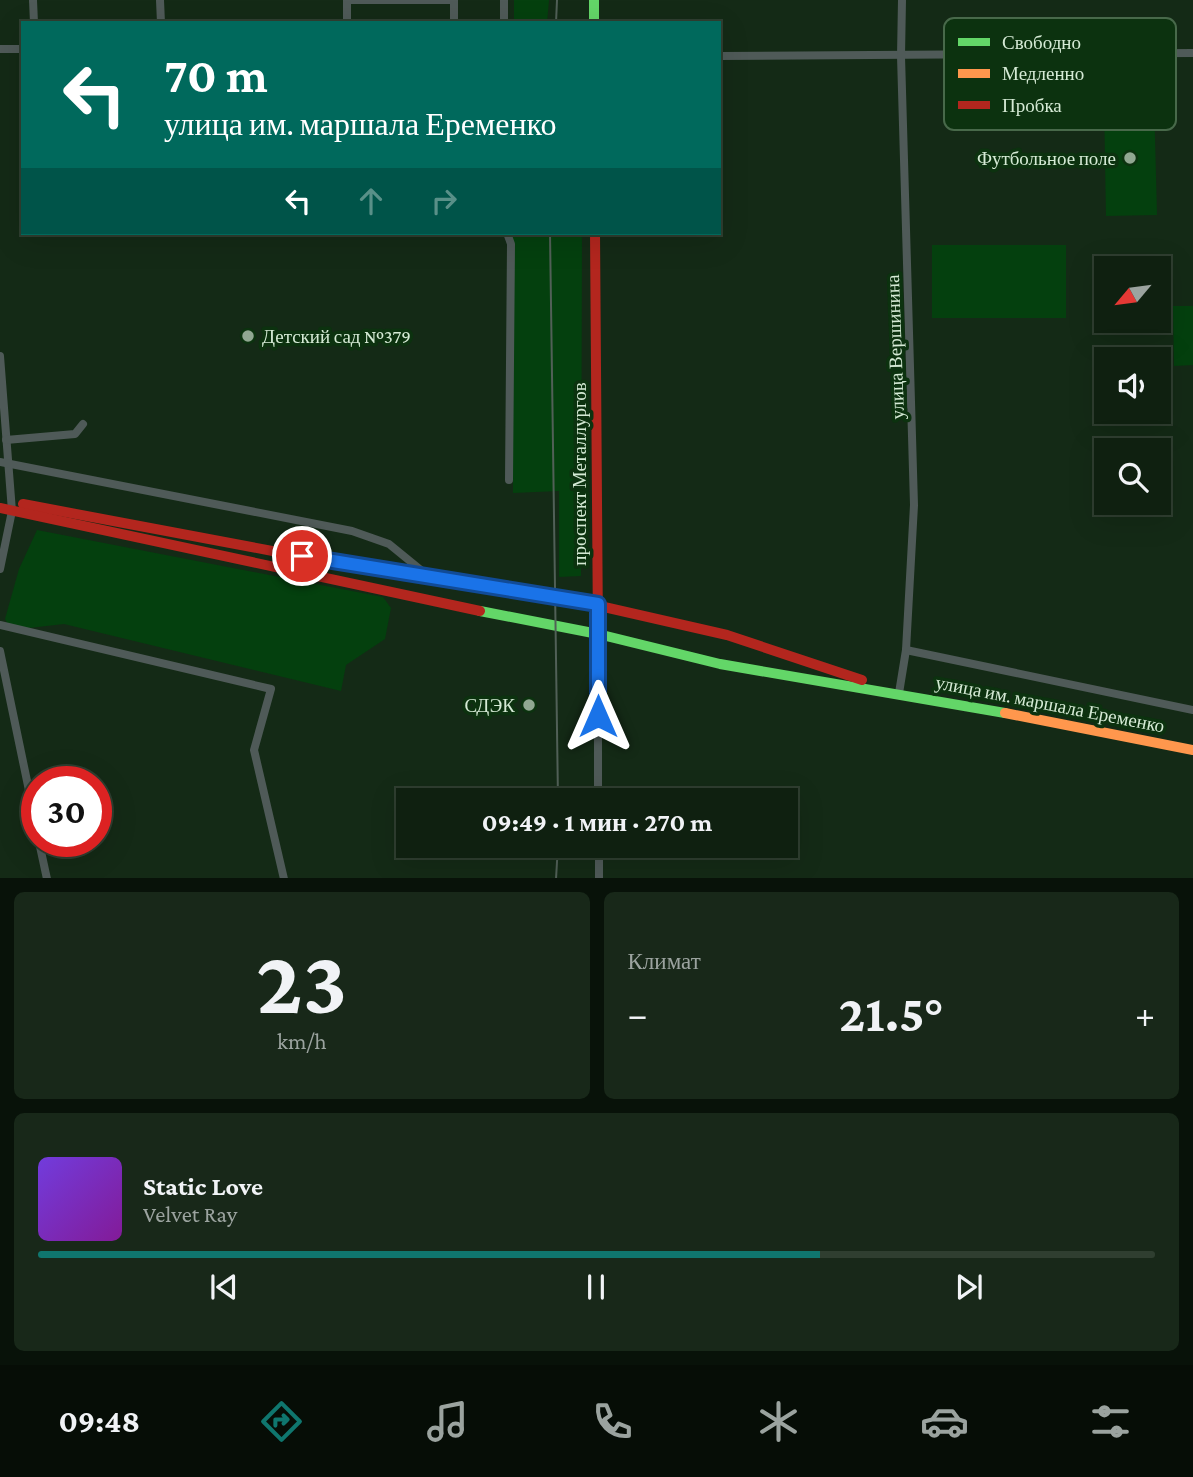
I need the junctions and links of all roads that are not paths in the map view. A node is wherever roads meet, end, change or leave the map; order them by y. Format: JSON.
{"nodes":[{"id":1,"x":33,"y":0,"type":"edge"},
{"id":2,"x":160,"y":0,"type":"edge"},
{"id":3,"x":347,"y":0,"type":"edge"},
{"id":4,"x":454,"y":0,"type":"edge"},
{"id":5,"x":504,"y":0,"type":"edge"},
{"id":6,"x":594,"y":0,"type":"edge"},
{"id":7,"x":902,"y":0,"type":"edge"},
{"id":8,"x":34,"y":21,"type":"edge"},
{"id":9,"x":161,"y":21,"type":"edge"},
{"id":10,"x":347,"y":21,"type":"edge"},
{"id":11,"x":454,"y":21,"type":"edge"},
{"id":12,"x":504,"y":21,"type":"edge"},
{"id":13,"x":594,"y":21,"type":"edge"},
{"id":14,"x":0,"y":49,"type":"edge"},
{"id":15,"x":21,"y":49,"type":"edge"},
{"id":16,"x":901,"y":55,"type":"junction"},
{"id":17,"x":944,"y":55,"type":"edge"},
{"id":18,"x":721,"y":56,"type":"edge"},
{"id":19,"x":508,"y":235,"type":"edge"},
{"id":20,"x":595,"y":235,"type":"edge"},
{"id":21,"x":0,"y":356,"type":"edge"},
{"id":22,"x":83,"y":424,"type":"dead end"},
{"id":23,"x":6,"y":440,"type":"junction"},
{"id":24,"x":4,"y":463,"type":"edge"},
{"id":25,"x":509,"y":480,"type":"dead end"},
{"id":26,"x":8,"y":504,"type":"edge"},
{"id":27,"x":0,"y":508,"type":"edge"},
{"id":28,"x":0,"y":569,"type":"edge"},
{"id":29,"x":427,"y":575,"type":"junction"},
{"id":30,"x":421,"y":600,"type":"junction"},
{"id":31,"x":598,"y":604,"type":"junction"},
{"id":32,"x":0,"y":625,"type":"edge"},
{"id":33,"x":598,"y":634,"type":"junction"},
{"id":34,"x":906,"y":650,"type":"junction"},
{"id":35,"x":0,"y":651,"type":"edge"},
{"id":36,"x":900,"y":693,"type":"junction"},
{"id":37,"x":1193,"y":710,"type":"edge"},
{"id":38,"x":1193,"y":750,"type":"edge"},
{"id":39,"x":24,"y":766,"type":"edge"},
{"id":40,"x":598,"y":788,"type":"edge"},
{"id":41,"x":42,"y":857,"type":"edge"},
{"id":42,"x":599,"y":858,"type":"edge"},
{"id":43,"x":47,"y":878,"type":"edge"},
{"id":44,"x":284,"y":878,"type":"edge"},
{"id":45,"x":599,"y":878,"type":"edge"}],
"edges":[{"from":1,"to":8,"type":"street"},
{"from":2,"to":9,"type":"street"},
{"from":3,"to":4,"type":"street"},
{"from":3,"to":10,"type":"street"},
{"from":4,"to":11,"type":"street"},
{"from":5,"to":12,"type":"street"},
{"from":6,"to":13,"type":"main road"},
{"from":7,"to":16,"type":"street","name":"улица Вершинина"},
{"from":14,"to":15,"type":"street"},
{"from":16,"to":17,"type":"street"},
{"from":16,"to":18,"type":"street"},
{"from":16,"to":34,"type":"street","name":"улица Вершинина"},
{"from":19,"to":25,"type":"street"},
{"from":20,"to":31,"type":"main road","name":"проспект Металлургов"},
{"from":21,"to":23,"type":"street"},
{"from":22,"to":23,"type":"street"},
{"from":23,"to":24,"type":"street"},
{"from":24,"to":26,"type":"street"},
{"from":24,"to":29,"type":"street"},
{"from":26,"to":27,"type":"main road","name":"улица им. маршала Еременко"},
{"from":26,"to":28,"type":"street"},
{"from":26,"to":29,"type":"main road","name":"улица им. маршала Еременко"},
{"from":26,"to":30,"type":"main road","name":"улица им. маршала Еременко"},
{"from":29,"to":30,"type":"main road"},
{"from":29,"to":31,"type":"main road","name":"улица им. маршала Еременко"},
{"from":30,"to":33,"type":"main road","name":"улица им. маршала Еременко"},
{"from":31,"to":33,"type":"main road","name":"проспект Металлургов"},
{"from":31,"to":36,"type":"main road","name":"улица им. маршала Еременко"},
{"from":32,"to":44,"type":"street"},
{"from":33,"to":36,"type":"main road","name":"улица им. маршала Еременко"},
{"from":33,"to":40,"type":"street","name":"проспект Металлургов"},
{"from":34,"to":36,"type":"street","name":"улица Вершинина"},
{"from":34,"to":37,"type":"street"},
{"from":35,"to":39,"type":"street"},
{"from":36,"to":38,"type":"main road","name":"улица им. маршала Еременко"},
{"from":41,"to":43,"type":"street"},
{"from":42,"to":45,"type":"street"}]}
